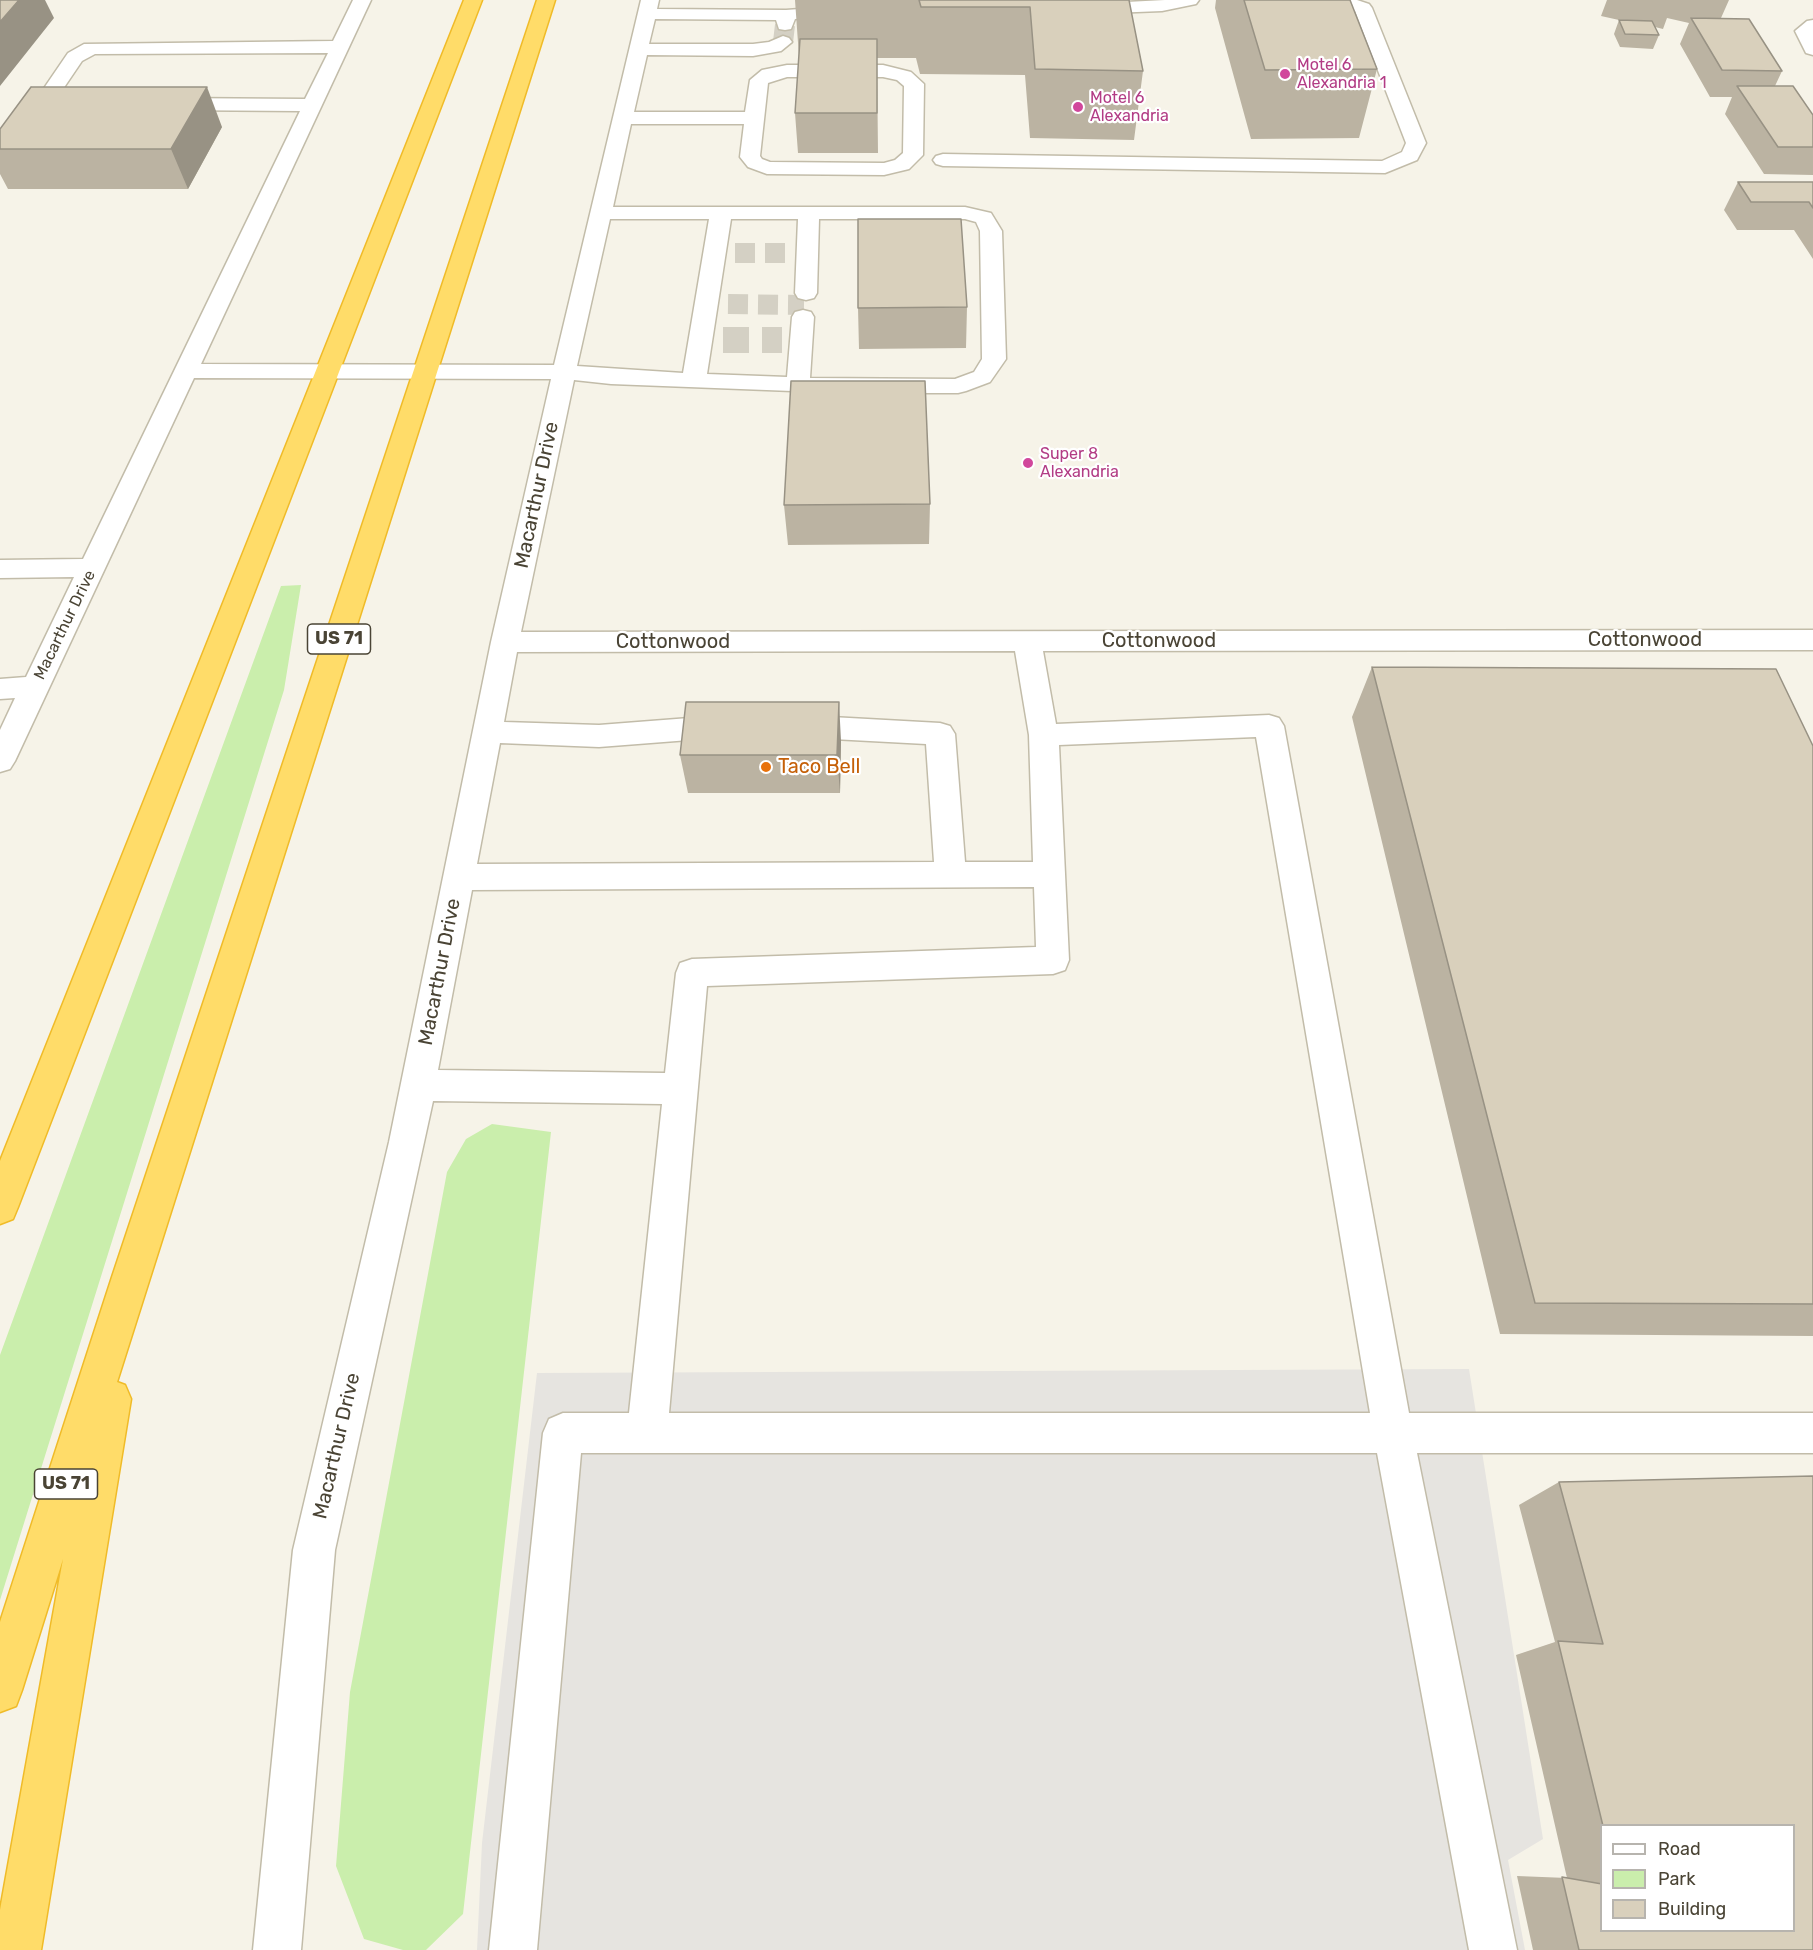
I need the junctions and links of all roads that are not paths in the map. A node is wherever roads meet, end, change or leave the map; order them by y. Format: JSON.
{"nodes":[{"id":1,"x":362,"y":0,"type":"edge"},
{"id":2,"x":473,"y":0,"type":"edge"},
{"id":3,"x":546,"y":0,"type":"edge"},
{"id":4,"x":1191,"y":0,"type":"edge"},
{"id":5,"x":1340,"y":0,"type":"edge"},
{"id":6,"x":648,"y":7,"type":"edge"},
{"id":7,"x":1072,"y":9,"type":"edge"},
{"id":8,"x":856,"y":11,"type":"dead end"},
{"id":9,"x":734,"y":14,"type":"junction"},
{"id":10,"x":1813,"y":25,"type":"edge"},
{"id":11,"x":785,"y":28,"type":"junction"},
{"id":12,"x":339,"y":47,"type":"junction"},
{"id":13,"x":234,"y":48,"type":"junction"},
{"id":14,"x":639,"y":49,"type":"junction"},
{"id":15,"x":1813,"y":49,"type":"edge"},
{"id":16,"x":728,"y":50,"type":"junction"},
{"id":17,"x":84,"y":82,"type":"dead end"},
{"id":18,"x":151,"y":95,"type":"edge"},
{"id":19,"x":102,"y":103,"type":"edge"},
{"id":20,"x":312,"y":105,"type":"junction"},
{"id":21,"x":623,"y":118,"type":"junction"},
{"id":22,"x":754,"y":118,"type":"junction"},
{"id":23,"x":943,"y":160,"type":"dead end"},
{"id":24,"x":601,"y":213,"type":"junction"},
{"id":25,"x":721,"y":213,"type":"junction"},
{"id":26,"x":809,"y":213,"type":"junction"},
{"id":27,"x":799,"y":285,"type":"dead end"},
{"id":28,"x":796,"y":333,"type":"dead end"},
{"id":29,"x":328,"y":370,"type":"junction"},
{"id":30,"x":426,"y":370,"type":"junction"},
{"id":31,"x":187,"y":371,"type":"junction"},
{"id":32,"x":564,"y":372,"type":"junction"},
{"id":33,"x":694,"y":380,"type":"junction"},
{"id":34,"x":798,"y":384,"type":"junction"},
{"id":35,"x":93,"y":568,"type":"junction"},
{"id":36,"x":0,"y":569,"type":"edge"},
{"id":37,"x":1813,"y":640,"type":"edge"},
{"id":38,"x":1027,"y":641,"type":"junction"},
{"id":39,"x":505,"y":642,"type":"junction"},
{"id":40,"x":35,"y":687,"type":"junction"},
{"id":41,"x":0,"y":688,"type":"edge"},
{"id":42,"x":489,"y":732,"type":"junction"},
{"id":43,"x":1044,"y":735,"type":"junction"},
{"id":44,"x":0,"y":761,"type":"edge"},
{"id":45,"x":950,"y":874,"type":"junction"},
{"id":46,"x":1050,"y":874,"type":"junction"},
{"id":47,"x":459,"y":877,"type":"junction"},
{"id":48,"x":418,"y":1085,"type":"junction"},
{"id":49,"x":680,"y":1089,"type":"junction"},
{"id":50,"x":0,"y":1207,"type":"edge"},
{"id":51,"x":131,"y":1277,"type":"junction"},
{"id":52,"x":647,"y":1433,"type":"junction"},
{"id":53,"x":1393,"y":1433,"type":"junction"},
{"id":54,"x":1813,"y":1433,"type":"edge"},
{"id":55,"x":0,"y":1690,"type":"edge"},
{"id":56,"x":16,"y":1950,"type":"edge"},
{"id":57,"x":277,"y":1950,"type":"edge"},
{"id":58,"x":513,"y":1950,"type":"edge"},
{"id":59,"x":1493,"y":1950,"type":"edge"}],
"edges":[{"from":1,"to":12,"type":"street","name":"Macarthur Drive"},
{"from":2,"to":29,"type":"highway"},
{"from":3,"to":30,"type":"highway","number":"US 71"},
{"from":4,"to":7,"type":"street"},
{"from":5,"to":23,"type":"street"},
{"from":6,"to":9,"type":"street"},
{"from":6,"to":14,"type":"street","name":"Macarthur Drive"},
{"from":8,"to":11,"type":"street"},
{"from":9,"to":11,"type":"street"},
{"from":9,"to":16,"type":"street"},
{"from":10,"to":15,"type":"street"},
{"from":11,"to":16,"type":"street"},
{"from":12,"to":13,"type":"street"},
{"from":12,"to":20,"type":"street","name":"Macarthur Drive"},
{"from":13,"to":17,"type":"street"},
{"from":13,"to":19,"type":"street"},
{"from":14,"to":16,"type":"street"},
{"from":14,"to":21,"type":"street","name":"Macarthur Drive"},
{"from":18,"to":20,"type":"street"},
{"from":20,"to":31,"type":"street","name":"Macarthur Drive"},
{"from":21,"to":22,"type":"street"},
{"from":21,"to":24,"type":"street","name":"Macarthur Drive"},
{"from":22,"to":22,"type":"street"},
{"from":24,"to":25,"type":"street"},
{"from":24,"to":32,"type":"street","name":"Macarthur Drive"},
{"from":25,"to":26,"type":"street"},
{"from":25,"to":33,"type":"street"},
{"from":26,"to":27,"type":"street"},
{"from":26,"to":34,"type":"street"},
{"from":28,"to":34,"type":"street"},
{"from":29,"to":30,"type":"street"},
{"from":29,"to":31,"type":"street"},
{"from":29,"to":50,"type":"highway"},
{"from":30,"to":32,"type":"street"},
{"from":30,"to":51,"type":"highway","number":"US 71"},
{"from":31,"to":35,"type":"street","name":"Macarthur Drive"},
{"from":32,"to":33,"type":"street"},
{"from":32,"to":39,"type":"street","name":"Macarthur Drive"},
{"from":33,"to":34,"type":"street"},
{"from":35,"to":36,"type":"street"},
{"from":35,"to":40,"type":"street","name":"Macarthur Drive"},
{"from":37,"to":38,"type":"street","name":"Cottonwood"},
{"from":38,"to":39,"type":"street","name":"Cottonwood"},
{"from":38,"to":43,"type":"street"},
{"from":39,"to":42,"type":"street","name":"Macarthur Drive"},
{"from":40,"to":41,"type":"street"},
{"from":40,"to":44,"type":"street","name":"Macarthur Drive"},
{"from":42,"to":45,"type":"street"},
{"from":42,"to":47,"type":"street","name":"Macarthur Drive"},
{"from":43,"to":46,"type":"street"},
{"from":43,"to":53,"type":"street"},
{"from":45,"to":46,"type":"street"},
{"from":45,"to":47,"type":"street"},
{"from":46,"to":49,"type":"street"},
{"from":47,"to":48,"type":"street","name":"Macarthur Drive"},
{"from":48,"to":49,"type":"street"},
{"from":48,"to":57,"type":"street","name":"Macarthur Drive"},
{"from":49,"to":52,"type":"street"},
{"from":51,"to":55,"type":"highway","number":"US 71"},
{"from":51,"to":56,"type":"highway"},
{"from":52,"to":53,"type":"street"},
{"from":52,"to":58,"type":"street"},
{"from":53,"to":54,"type":"street"},
{"from":53,"to":59,"type":"street"}]}
